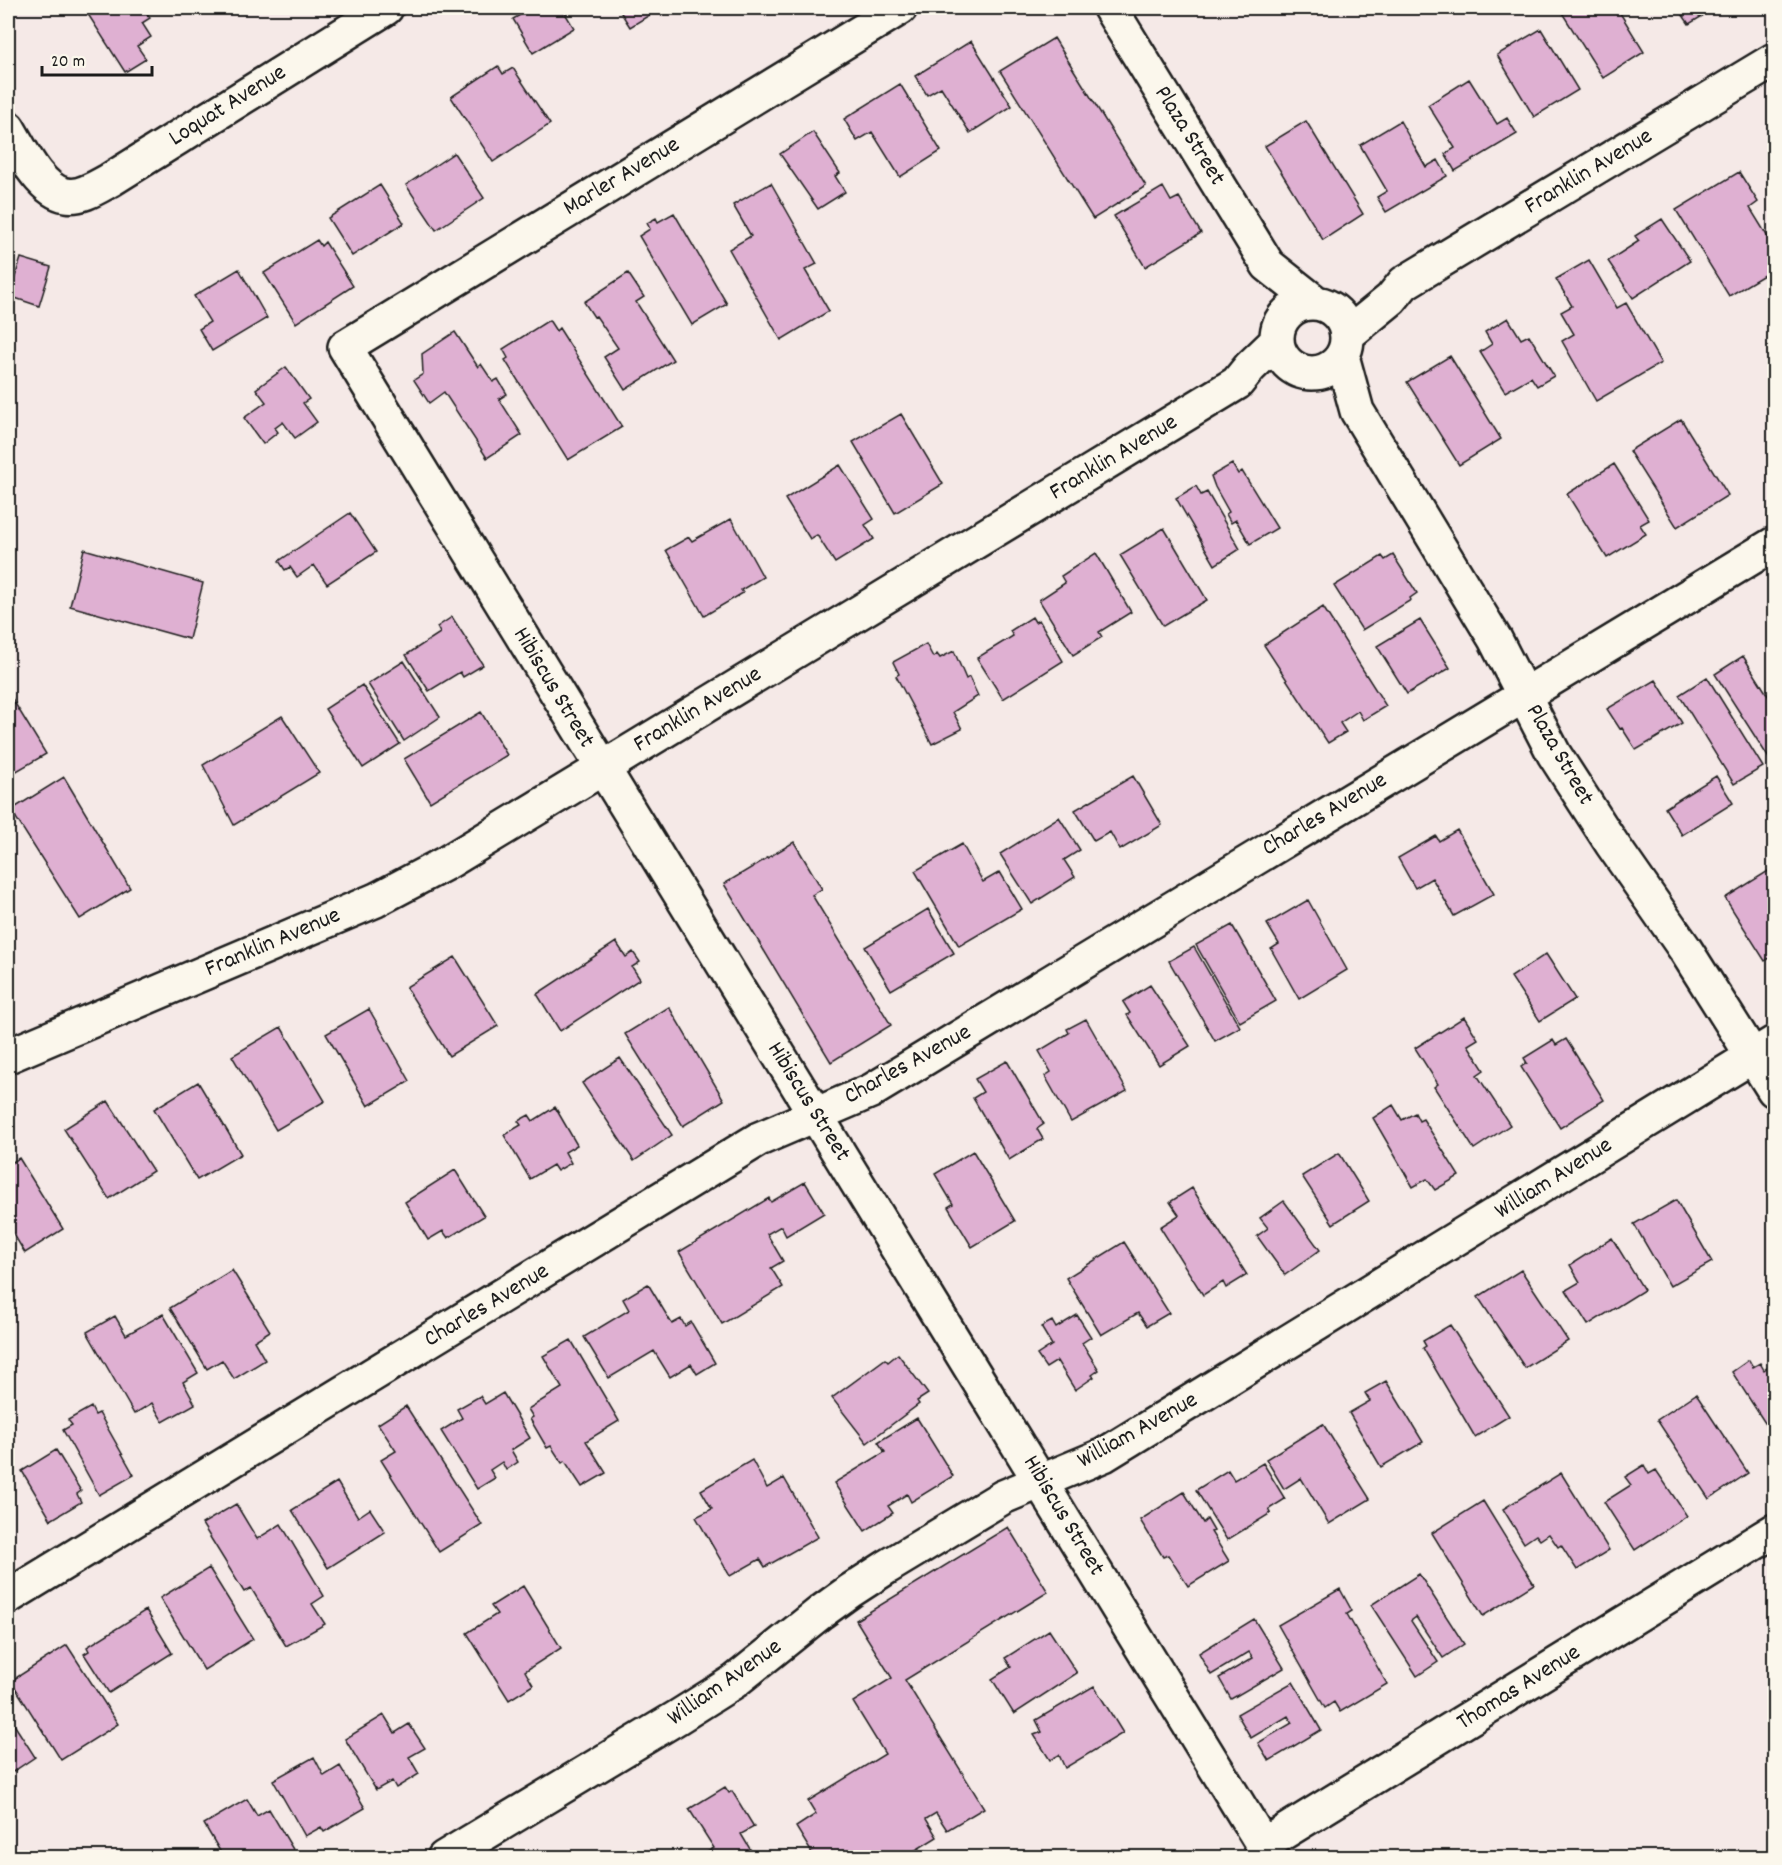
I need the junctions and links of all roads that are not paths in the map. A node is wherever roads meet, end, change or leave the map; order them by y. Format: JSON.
{"nodes":[{"id":1,"x":386,"y":8,"type":"edge"},
{"id":2,"x":900,"y":8,"type":"edge"},
{"id":3,"x":1110,"y":8,"type":"edge"},
{"id":4,"x":1774,"y":60,"type":"edge"},
{"id":5,"x":8,"y":128,"type":"edge"},
{"id":6,"x":1268,"y":265,"type":"junction"},
{"id":7,"x":1404,"y":283,"type":"junction"},
{"id":8,"x":1322,"y":304,"type":"junction"},
{"id":9,"x":1277,"y":334,"type":"junction"},
{"id":10,"x":1345,"y":346,"type":"junction"},
{"id":11,"x":345,"y":347,"type":"joint"},
{"id":12,"x":1305,"y":372,"type":"junction"},
{"id":13,"x":1237,"y":383,"type":"junction"},
{"id":14,"x":1358,"y":411,"type":"junction"},
{"id":15,"x":1774,"y":544,"type":"edge"},
{"id":16,"x":1525,"y":694,"type":"junction"},
{"id":17,"x":602,"y":769,"type":"junction"},
{"id":18,"x":1764,"y":1049,"type":"edge"},
{"id":19,"x":8,"y":1056,"type":"edge"},
{"id":20,"x":1774,"y":1090,"type":"edge"},
{"id":21,"x":816,"y":1114,"type":"junction"},
{"id":22,"x":1041,"y":1481,"type":"junction"},
{"id":23,"x":1774,"y":1531,"type":"edge"},
{"id":24,"x":8,"y":1597,"type":"edge"},
{"id":25,"x":1267,"y":1851,"type":"edge"},
{"id":26,"x":444,"y":1857,"type":"edge"}],
"edges":[{"from":1,"to":5,"type":"street","name":"Loquat Avenue"},
{"from":2,"to":11,"type":"street","name":"Marler Avenue"},
{"from":3,"to":6,"type":"street","name":"Plaza Street"},
{"from":4,"to":7,"type":"street","name":"Franklin Avenue"},
{"from":6,"to":8,"type":"street","name":"Plaza Street"},
{"from":6,"to":9,"type":"street","name":"Plaza Street"},
{"from":7,"to":8,"type":"street","name":"Franklin Avenue"},
{"from":7,"to":10,"type":"street","name":"Franklin Avenue"},
{"from":8,"to":9,"type":"street"},
{"from":8,"to":10,"type":"street"},
{"from":9,"to":12,"type":"street"},
{"from":9,"to":13,"type":"street","name":"Franklin Avenue"},
{"from":10,"to":12,"type":"street"},
{"from":10,"to":14,"type":"street","name":"Plaza Street"},
{"from":11,"to":17,"type":"street","name":"Hibiscus Street"},
{"from":12,"to":13,"type":"street","name":"Franklin Avenue"},
{"from":12,"to":14,"type":"street","name":"Plaza Street"},
{"from":13,"to":17,"type":"street","name":"Franklin Avenue"},
{"from":14,"to":16,"type":"street","name":"Plaza Street"},
{"from":15,"to":16,"type":"street","name":"Charles Avenue"},
{"from":16,"to":18,"type":"street","name":"Plaza Street"},
{"from":16,"to":21,"type":"street","name":"Charles Avenue"},
{"from":17,"to":19,"type":"street","name":"Franklin Avenue"},
{"from":17,"to":21,"type":"street","name":"Hibiscus Street"},
{"from":18,"to":20,"type":"street","name":"Plaza Street"},
{"from":18,"to":22,"type":"street","name":"William Avenue"},
{"from":21,"to":22,"type":"street","name":"Hibiscus Street"},
{"from":21,"to":24,"type":"street","name":"Charles Avenue"},
{"from":22,"to":25,"type":"street","name":"Hibiscus Street"},
{"from":22,"to":26,"type":"street","name":"William Avenue"},
{"from":23,"to":25,"type":"street","name":"Thomas Avenue"}]}
